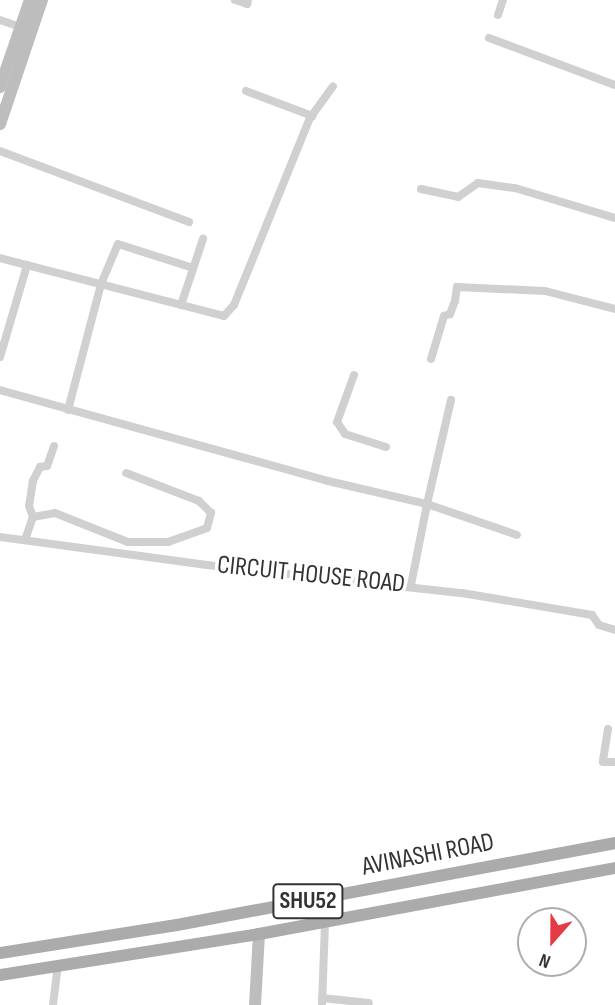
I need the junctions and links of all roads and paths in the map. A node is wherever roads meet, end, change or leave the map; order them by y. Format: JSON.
{"nodes":[{"id":1,"x":30,"y":0,"type":"edge"},
{"id":2,"x":42,"y":0,"type":"edge"},
{"id":3,"x":235,"y":0,"type":"edge"},
{"id":4,"x":248,"y":0,"type":"edge"},
{"id":5,"x":503,"y":0,"type":"edge"},
{"id":6,"x":498,"y":15,"type":"dead end"},
{"id":7,"x":0,"y":20,"type":"edge"},
{"id":8,"x":20,"y":27,"type":"junction"},
{"id":9,"x":489,"y":38,"type":"dead end"},
{"id":10,"x":615,"y":85,"type":"edge"},
{"id":11,"x":333,"y":86,"type":"dead end"},
{"id":12,"x":0,"y":87,"type":"edge"},
{"id":13,"x":246,"y":91,"type":"dead end"},
{"id":14,"x":312,"y":116,"type":"junction"},
{"id":15,"x":0,"y":124,"type":"edge"},
{"id":16,"x":0,"y":151,"type":"edge"},
{"id":17,"x":421,"y":189,"type":"dead end"},
{"id":18,"x":615,"y":218,"type":"edge"},
{"id":19,"x":189,"y":222,"type":"dead end"},
{"id":20,"x":203,"y":239,"type":"dead end"},
{"id":21,"x":0,"y":258,"type":"edge"},
{"id":22,"x":27,"y":265,"type":"junction"},
{"id":23,"x":194,"y":268,"type":"junction"},
{"id":24,"x":101,"y":284,"type":"junction"},
{"id":25,"x":181,"y":305,"type":"junction"},
{"id":26,"x":615,"y":309,"type":"edge"},
{"id":27,"x":0,"y":357,"type":"edge"},
{"id":28,"x":431,"y":359,"type":"dead end"},
{"id":29,"x":354,"y":375,"type":"dead end"},
{"id":30,"x":0,"y":390,"type":"edge"},
{"id":31,"x":451,"y":400,"type":"dead end"},
{"id":32,"x":68,"y":410,"type":"junction"},
{"id":33,"x":54,"y":446,"type":"dead end"},
{"id":34,"x":386,"y":447,"type":"dead end"},
{"id":35,"x":126,"y":473,"type":"dead end"},
{"id":36,"x":427,"y":504,"type":"junction"},
{"id":37,"x":33,"y":517,"type":"junction"},
{"id":38,"x":517,"y":535,"type":"dead end"},
{"id":39,"x":0,"y":537,"type":"edge"},
{"id":40,"x":25,"y":540,"type":"junction"},
{"id":41,"x":411,"y":585,"type":"junction"},
{"id":42,"x":615,"y":630,"type":"edge"},
{"id":43,"x":608,"y":729,"type":"dead end"},
{"id":44,"x":615,"y":762,"type":"edge"},
{"id":45,"x":615,"y":844,"type":"edge"},
{"id":46,"x":615,"y":868,"type":"edge"},
{"id":47,"x":325,"y":922,"type":"junction"},
{"id":48,"x":259,"y":934,"type":"junction"},
{"id":49,"x":0,"y":953,"type":"edge"},
{"id":50,"x":58,"y":966,"type":"junction"},
{"id":51,"x":0,"y":975,"type":"edge"},
{"id":52,"x":322,"y":1001,"type":"edge"},
{"id":53,"x":369,"y":1003,"type":"dead end"},
{"id":54,"x":53,"y":1005,"type":"edge"},
{"id":55,"x":256,"y":1005,"type":"edge"}],
"edges":[{"from":1,"to":8,"type":"main road"},
{"from":2,"to":15,"type":"main road"},
{"from":3,"to":4,"type":"street"},
{"from":5,"to":6,"type":"street"},
{"from":7,"to":8,"type":"street"},
{"from":8,"to":12,"type":"main road"},
{"from":9,"to":10,"type":"street"},
{"from":11,"to":14,"type":"street"},
{"from":13,"to":14,"type":"street"},
{"from":14,"to":25,"type":"street"},
{"from":16,"to":19,"type":"street"},
{"from":17,"to":18,"type":"street"},
{"from":20,"to":23,"type":"street"},
{"from":21,"to":22,"type":"street"},
{"from":22,"to":24,"type":"street"},
{"from":22,"to":27,"type":"street"},
{"from":23,"to":24,"type":"street"},
{"from":23,"to":25,"type":"street"},
{"from":24,"to":25,"type":"street"},
{"from":24,"to":32,"type":"street"},
{"from":26,"to":28,"type":"street"},
{"from":29,"to":34,"type":"street"},
{"from":30,"to":32,"type":"street"},
{"from":31,"to":36,"type":"street"},
{"from":32,"to":36,"type":"street"},
{"from":33,"to":37,"type":"street"},
{"from":35,"to":37,"type":"street"},
{"from":36,"to":38,"type":"street"},
{"from":36,"to":41,"type":"street"},
{"from":37,"to":40,"type":"street"},
{"from":39,"to":40,"type":"street","name":"CIRCUIT HOUSE ROAD"},
{"from":40,"to":41,"type":"street","name":"CIRCUIT HOUSE ROAD"},
{"from":41,"to":42,"type":"street","name":"CIRCUIT HOUSE ROAD"},
{"from":43,"to":44,"type":"street"},
{"from":45,"to":49,"type":"main road","name":"AVINASHI ROAD","number":"SHU52"},
{"from":46,"to":47,"type":"main road","name":"AVINASHI ROAD","number":"SHU52"},
{"from":47,"to":48,"type":"main road","name":"AVINASHI ROAD","number":"SHU52"},
{"from":47,"to":52,"type":"street"},
{"from":48,"to":50,"type":"main road","name":"AVINASHI ROAD","number":"SHU52"},
{"from":48,"to":55,"type":"main road"},
{"from":50,"to":51,"type":"main road","name":"AVINASHI ROAD","number":"SHU52"},
{"from":50,"to":54,"type":"street"},
{"from":52,"to":53,"type":"street"}]}
